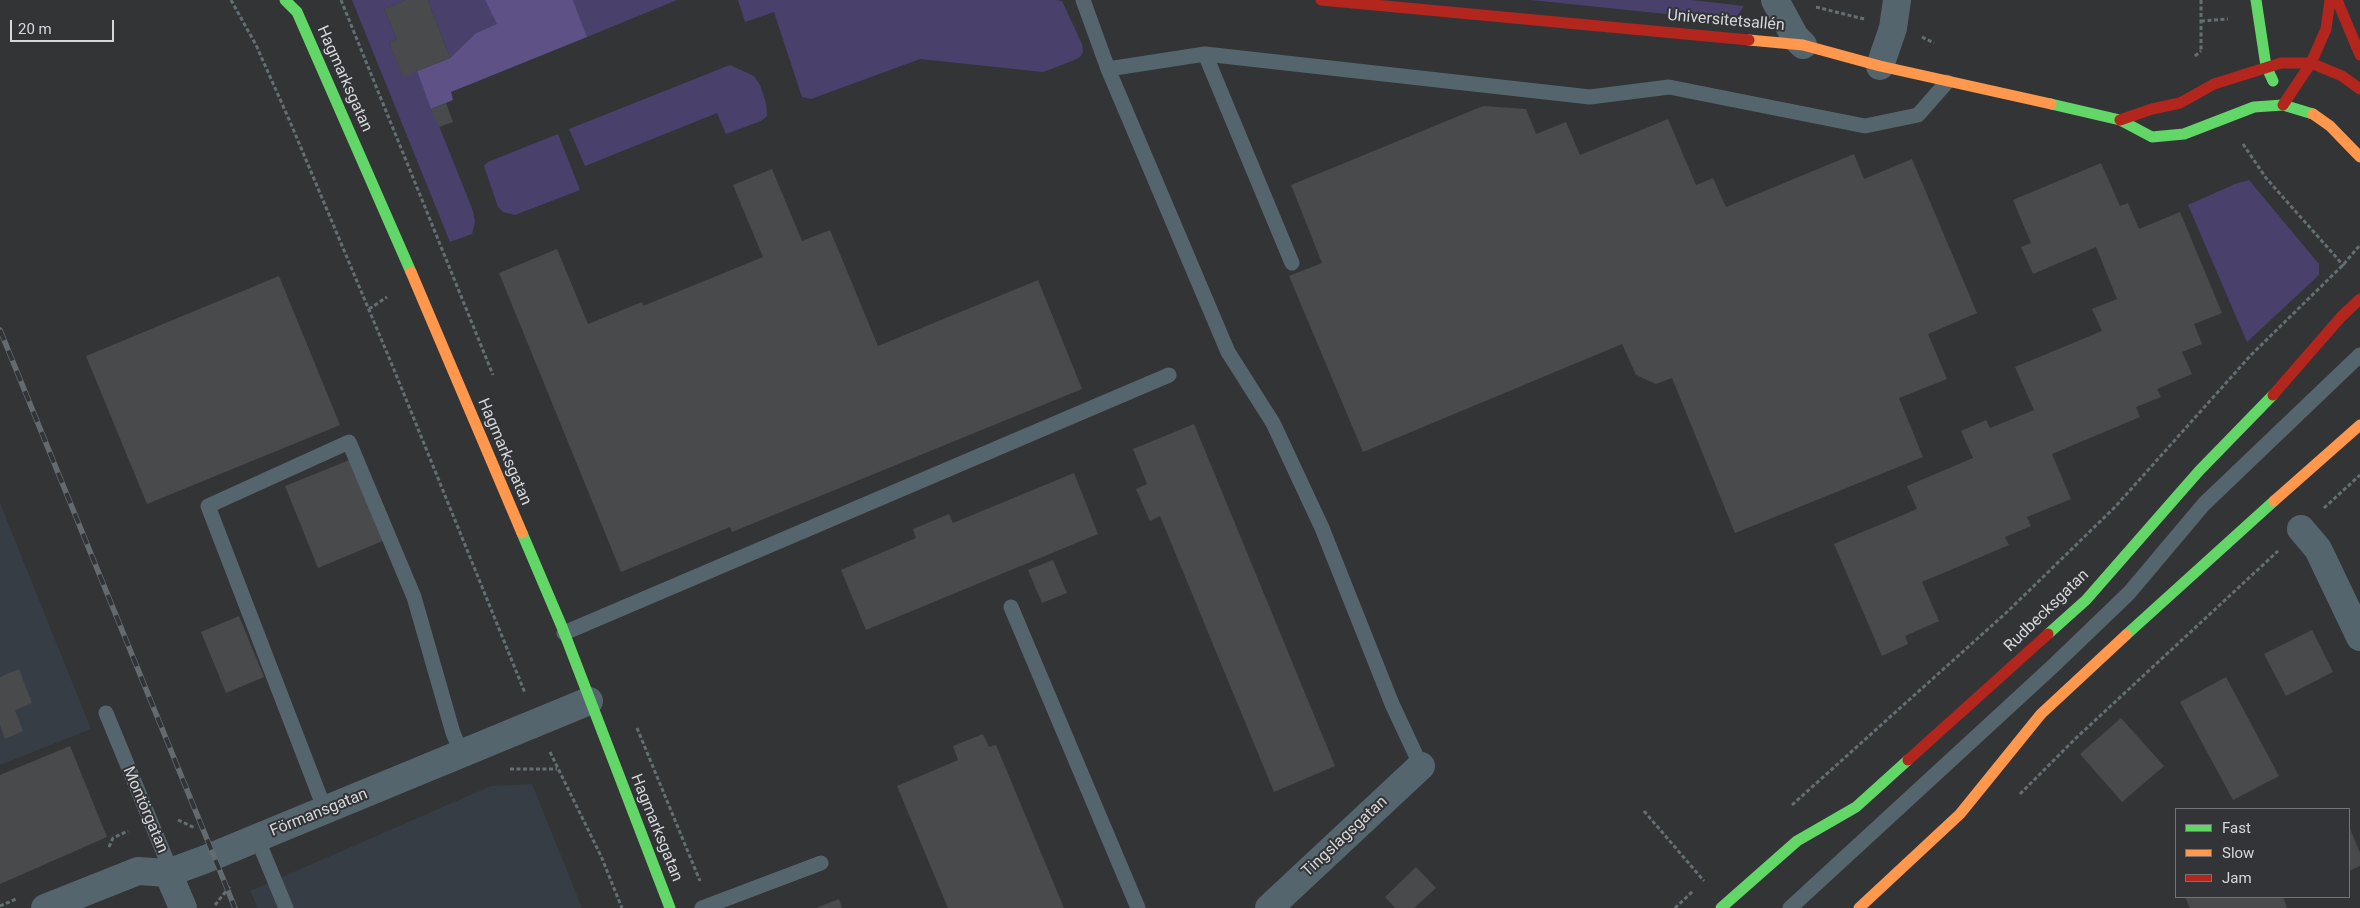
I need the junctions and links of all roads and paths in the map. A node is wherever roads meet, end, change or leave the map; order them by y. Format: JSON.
{"nodes":[{"id":1,"x":231,"y":0,"type":"edge"},
{"id":2,"x":285,"y":0,"type":"edge"},
{"id":3,"x":296,"y":0,"type":"edge"},
{"id":4,"x":1083,"y":0,"type":"edge"},
{"id":5,"x":1321,"y":0,"type":"edge"},
{"id":6,"x":1775,"y":0,"type":"edge"},
{"id":7,"x":1897,"y":0,"type":"edge"},
{"id":8,"x":2201,"y":0,"type":"edge"},
{"id":9,"x":2256,"y":0,"type":"edge"},
{"id":10,"x":2330,"y":0,"type":"edge"},
{"id":11,"x":2337,"y":0,"type":"edge"},
{"id":12,"x":1815,"y":7,"type":"dead end"},
{"id":13,"x":297,"y":12,"type":"junction"},
{"id":14,"x":2238,"y":19,"type":"dead end"},
{"id":15,"x":2201,"y":21,"type":"junction"},
{"id":16,"x":1893,"y":28,"type":"junction"},
{"id":17,"x":1919,"y":35,"type":"dead end"},
{"id":18,"x":1803,"y":45,"type":"junction"},
{"id":19,"x":1942,"y":46,"type":"dead end"},
{"id":20,"x":2201,"y":51,"type":"junction"},
{"id":21,"x":1205,"y":54,"type":"junction"},
{"id":22,"x":2360,"y":55,"type":"edge"},
{"id":23,"x":2194,"y":56,"type":"dead end"},
{"id":24,"x":2311,"y":63,"type":"junction"},
{"id":25,"x":1880,"y":66,"type":"junction"},
{"id":26,"x":2266,"y":66,"type":"junction"},
{"id":27,"x":1108,"y":69,"type":"junction"},
{"id":28,"x":1947,"y":82,"type":"junction"},
{"id":29,"x":2214,"y":84,"type":"junction"},
{"id":30,"x":2360,"y":89,"type":"edge"},
{"id":31,"x":2283,"y":104,"type":"junction"},
{"id":32,"x":2228,"y":117,"type":"junction"},
{"id":33,"x":2120,"y":120,"type":"junction"},
{"id":34,"x":2360,"y":158,"type":"edge"},
{"id":35,"x":2360,"y":245,"type":"edge"},
{"id":36,"x":1292,"y":263,"type":"dead end"},
{"id":37,"x":2343,"y":265,"type":"junction"},
{"id":38,"x":2360,"y":299,"type":"edge"},
{"id":39,"x":2360,"y":355,"type":"edge"},
{"id":40,"x":1169,"y":375,"type":"dead end"},
{"id":41,"x":2360,"y":425,"type":"edge"},
{"id":42,"x":2360,"y":475,"type":"edge"},
{"id":43,"x":2302,"y":529,"type":"junction"},
{"id":44,"x":1011,"y":607,"type":"dead end"},
{"id":45,"x":564,"y":633,"type":"junction"},
{"id":46,"x":2360,"y":637,"type":"edge"},
{"id":47,"x":589,"y":701,"type":"junction"},
{"id":48,"x":106,"y":713,"type":"dead end"},
{"id":49,"x":538,"y":723,"type":"junction"},
{"id":50,"x":462,"y":754,"type":"junction"},
{"id":51,"x":1421,"y":766,"type":"joint"},
{"id":52,"x":2019,"y":795,"type":"dead end"},
{"id":53,"x":1786,"y":809,"type":"dead end"},
{"id":54,"x":324,"y":810,"type":"junction"},
{"id":55,"x":1644,"y":811,"type":"dead end"},
{"id":56,"x":257,"y":838,"type":"junction"},
{"id":57,"x":821,"y":863,"type":"dead end"},
{"id":58,"x":168,"y":873,"type":"junction"},
{"id":59,"x":1709,"y":876,"type":"dead end"},
{"id":60,"x":1704,"y":881,"type":"junction"},
{"id":61,"x":45,"y":908,"type":"edge"},
{"id":62,"x":183,"y":908,"type":"edge"},
{"id":63,"x":286,"y":908,"type":"edge"},
{"id":64,"x":622,"y":908,"type":"edge"},
{"id":65,"x":670,"y":908,"type":"edge"},
{"id":66,"x":702,"y":908,"type":"edge"},
{"id":67,"x":1138,"y":908,"type":"edge"},
{"id":68,"x":1269,"y":908,"type":"edge"},
{"id":69,"x":1675,"y":908,"type":"edge"},
{"id":70,"x":1720,"y":908,"type":"edge"},
{"id":71,"x":1790,"y":908,"type":"edge"},
{"id":72,"x":1859,"y":908,"type":"edge"}],
"edges":[{"from":1,"to":49,"type":"path"},
{"from":2,"to":13,"type":"street","name":"Hagmarksgatan"},
{"from":3,"to":13,"type":"street","name":"Hagmarksgatan"},
{"from":4,"to":27,"type":"lane"},
{"from":5,"to":18,"type":"street","name":"Universitetsallén"},
{"from":6,"to":18,"type":"street"},
{"from":7,"to":16,"type":"street"},
{"from":8,"to":15,"type":"path"},
{"from":9,"to":26,"type":"street"},
{"from":10,"to":24,"type":"street"},
{"from":11,"to":22,"type":"street"},
{"from":12,"to":16,"type":"path"},
{"from":13,"to":45,"type":"street","name":"Hagmarksgatan"},
{"from":14,"to":15,"type":"path"},
{"from":15,"to":20,"type":"path"},
{"from":16,"to":25,"type":"street"},
{"from":17,"to":19,"type":"path"},
{"from":18,"to":25,"type":"street","name":"Universitetsallén"},
{"from":20,"to":23,"type":"path"},
{"from":20,"to":29,"type":"path"},
{"from":21,"to":27,"type":"lane"},
{"from":21,"to":28,"type":"lane"},
{"from":21,"to":36,"type":"lane"},
{"from":24,"to":26,"type":"street"},
{"from":24,"to":30,"type":"street"},
{"from":24,"to":31,"type":"street"},
{"from":25,"to":28,"type":"street","name":"Universitetsallén"},
{"from":26,"to":29,"type":"street"},
{"from":26,"to":31,"type":"street"},
{"from":27,"to":51,"type":"lane"},
{"from":28,"to":33,"type":"street","name":"Universitetsallén"},
{"from":29,"to":33,"type":"street"},
{"from":31,"to":32,"type":"street","name":"Universitetsallén"},
{"from":31,"to":34,"type":"street","name":"Universitetsallén"},
{"from":32,"to":33,"type":"street","name":"Universitetsallén"},
{"from":32,"to":37,"type":"path"},
{"from":35,"to":37,"type":"path"},
{"from":37,"to":53,"type":"path"},
{"from":38,"to":70,"type":"street","name":"Rudbecksgatan"},
{"from":39,"to":71,"type":"lane"},
{"from":40,"to":45,"type":"lane"},
{"from":41,"to":72,"type":"street"},
{"from":42,"to":43,"type":"path"},
{"from":43,"to":46,"type":"street"},
{"from":43,"to":52,"type":"path"},
{"from":44,"to":67,"type":"lane"},
{"from":45,"to":47,"type":"street","name":"Hagmarksgatan"},
{"from":47,"to":49,"type":"street","name":"Förmansgatan"},
{"from":47,"to":65,"type":"street","name":"Hagmarksgatan"},
{"from":48,"to":58,"type":"lane","name":"Montörgatan"},
{"from":49,"to":50,"type":"street","name":"Förmansgatan"},
{"from":49,"to":64,"type":"path"},
{"from":50,"to":54,"type":"street","name":"Förmansgatan"},
{"from":50,"to":54,"type":"lane"},
{"from":51,"to":68,"type":"street","name":"Tingslagsgatan"},
{"from":54,"to":56,"type":"street","name":"Förmansgatan"},
{"from":55,"to":60,"type":"path"},
{"from":56,"to":58,"type":"street","name":"Förmansgatan"},
{"from":56,"to":63,"type":"lane"},
{"from":57,"to":66,"type":"lane"},
{"from":58,"to":61,"type":"street","name":"Förmansgatan"},
{"from":58,"to":62,"type":"street","name":"Montörgatan"},
{"from":59,"to":60,"type":"path"},
{"from":60,"to":69,"type":"path"}]}
